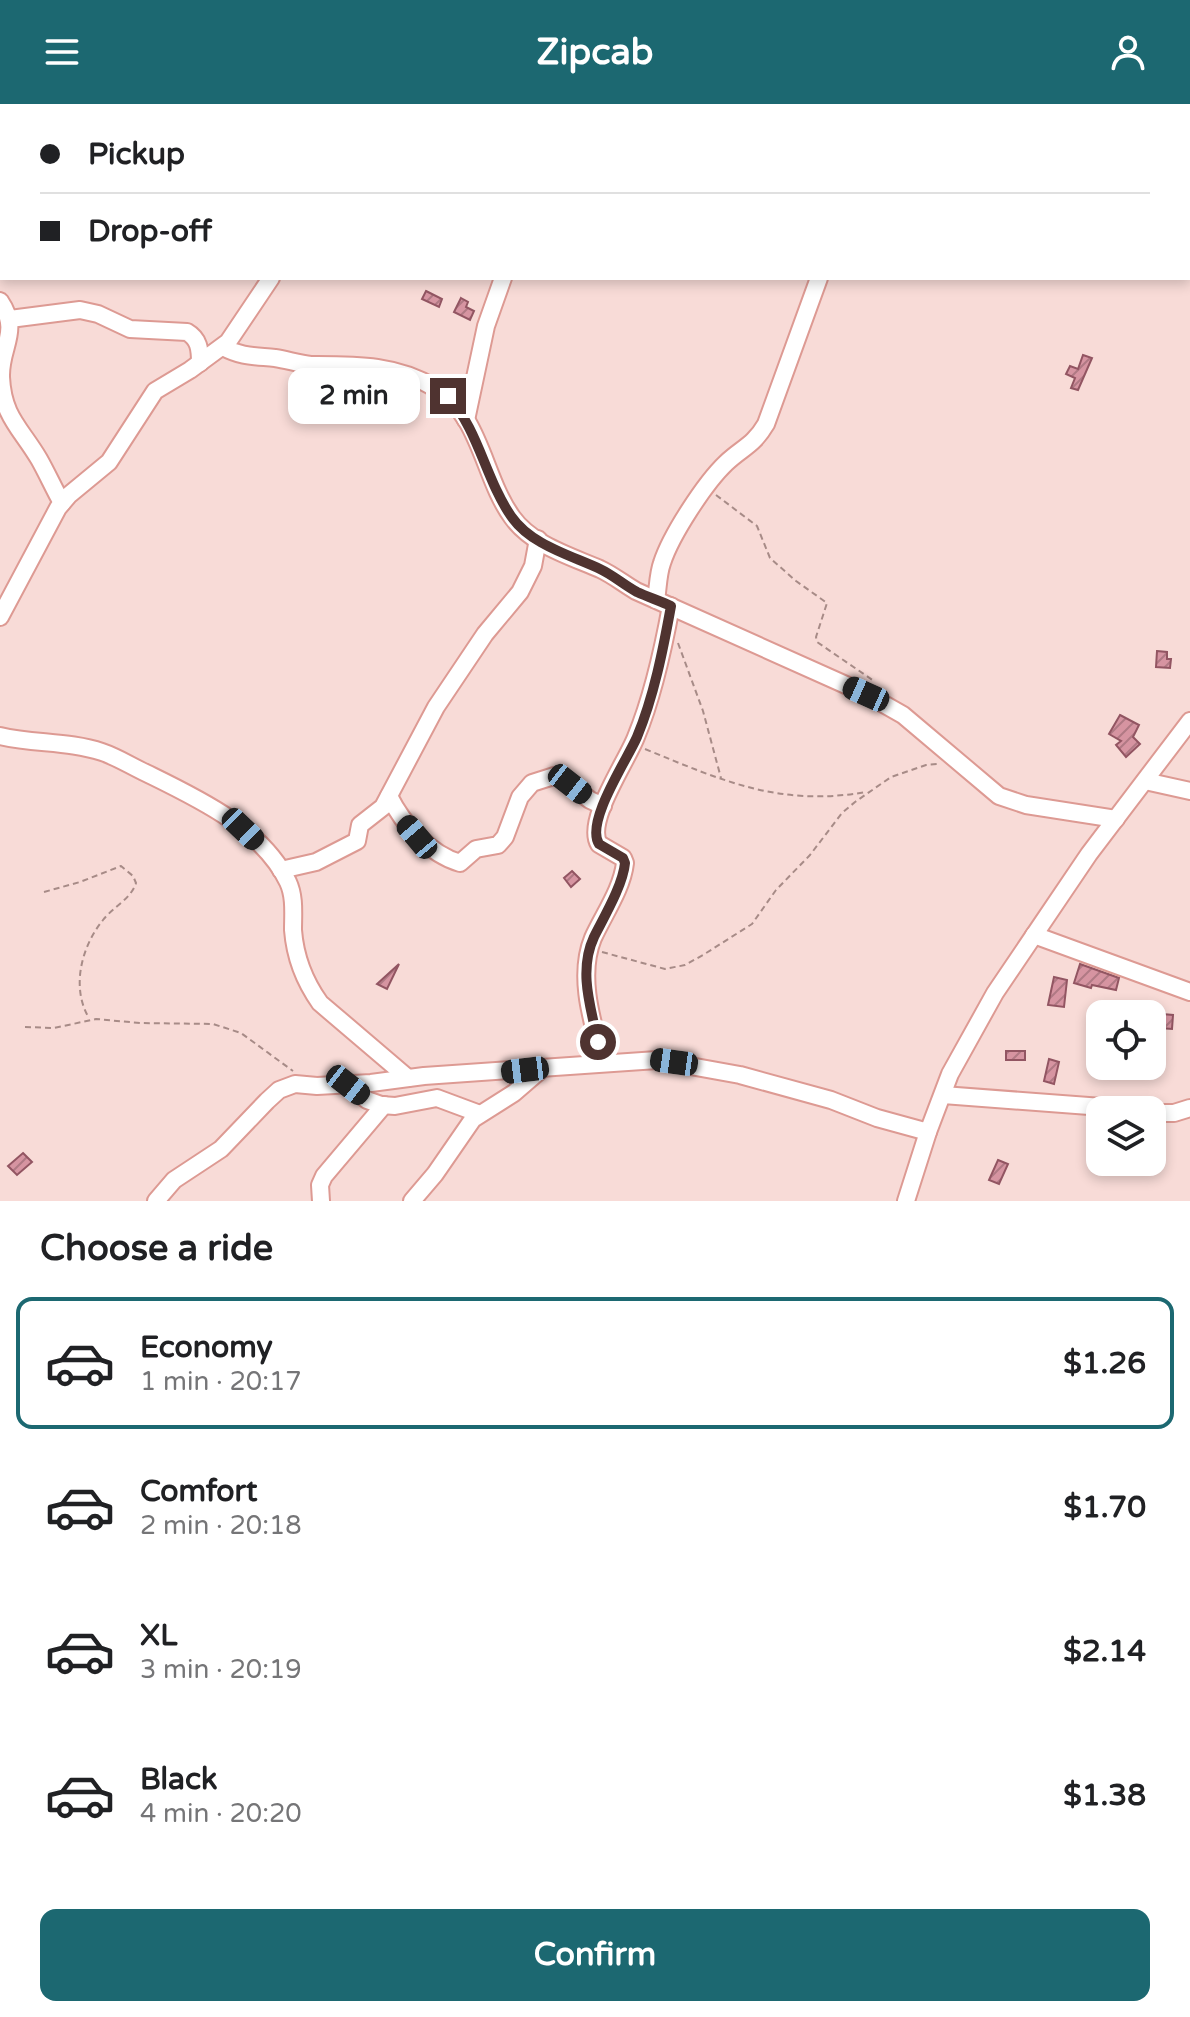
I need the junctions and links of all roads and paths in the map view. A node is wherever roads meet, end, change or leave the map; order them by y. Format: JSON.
{"nodes":[{"id":1,"x":270,"y":280,"type":"edge"},
{"id":2,"x":502,"y":280,"type":"edge"},
{"id":3,"x":818,"y":280,"type":"edge"},
{"id":4,"x":0,"y":301,"type":"edge"},
{"id":5,"x":10,"y":319,"type":"junction"},
{"id":6,"x":223,"y":347,"type":"junction"},
{"id":7,"x":200,"y":363,"type":"junction"},
{"id":8,"x":0,"y":376,"type":"edge"},
{"id":9,"x":466,"y":420,"type":"junction"},
{"id":10,"x":706,"y":488,"type":"junction"},
{"id":11,"x":62,"y":503,"type":"junction"},
{"id":12,"x":538,"y":539,"type":"junction"},
{"id":13,"x":666,"y":608,"type":"junction"},
{"id":14,"x":0,"y":617,"type":"edge"},
{"id":15,"x":874,"y":682,"type":"dead end"},
{"id":16,"x":1190,"y":721,"type":"edge"},
{"id":17,"x":0,"y":736,"type":"edge"},
{"id":18,"x":633,"y":744,"type":"junction"},
{"id":19,"x":959,"y":762,"type":"junction"},
{"id":20,"x":721,"y":779,"type":"junction"},
{"id":21,"x":1145,"y":781,"type":"junction"},
{"id":22,"x":870,"y":791,"type":"junction"},
{"id":23,"x":1190,"y":791,"type":"edge"},
{"id":24,"x":389,"y":796,"type":"junction"},
{"id":25,"x":603,"y":806,"type":"junction"},
{"id":26,"x":1116,"y":819,"type":"junction"},
{"id":27,"x":281,"y":870,"type":"junction"},
{"id":28,"x":44,"y":892,"type":"dead end"},
{"id":29,"x":1034,"y":935,"type":"junction"},
{"id":30,"x":590,"y":949,"type":"junction"},
{"id":31,"x":1190,"y":992,"type":"edge"},
{"id":32,"x":90,"y":1019,"type":"junction"},
{"id":33,"x":25,"y":1027,"type":"dead end"},
{"id":34,"x":603,"y":1062,"type":"junction"},
{"id":35,"x":544,"y":1067,"type":"junction"},
{"id":36,"x":408,"y":1078,"type":"junction"},
{"id":37,"x":348,"y":1085,"type":"junction"},
{"id":38,"x":311,"y":1086,"type":"junction"},
{"id":39,"x":943,"y":1095,"type":"junction"},
{"id":40,"x":384,"y":1105,"type":"junction"},
{"id":41,"x":1086,"y":1106,"type":"edge"},
{"id":42,"x":1190,"y":1108,"type":"edge"},
{"id":43,"x":1166,"y":1113,"type":"edge"},
{"id":44,"x":480,"y":1114,"type":"junction"},
{"id":45,"x":928,"y":1132,"type":"junction"},
{"id":46,"x":156,"y":1201,"type":"edge"},
{"id":47,"x":321,"y":1201,"type":"edge"},
{"id":48,"x":412,"y":1201,"type":"edge"},
{"id":49,"x":906,"y":1201,"type":"edge"}],
"edges":[{"from":1,"to":6,"type":"street"},
{"from":2,"to":9,"type":"street"},
{"from":3,"to":10,"type":"street"},
{"from":4,"to":5,"type":"street"},
{"from":5,"to":7,"type":"street"},
{"from":5,"to":8,"type":"street"},
{"from":6,"to":7,"type":"street"},
{"from":6,"to":9,"type":"street"},
{"from":7,"to":11,"type":"street"},
{"from":8,"to":11,"type":"street"},
{"from":9,"to":12,"type":"street"},
{"from":10,"to":13,"type":"street"},
{"from":10,"to":15,"type":"path"},
{"from":11,"to":14,"type":"street"},
{"from":12,"to":13,"type":"street"},
{"from":12,"to":24,"type":"street"},
{"from":13,"to":18,"type":"street"},
{"from":13,"to":19,"type":"street"},
{"from":13,"to":20,"type":"path"},
{"from":16,"to":21,"type":"street"},
{"from":17,"to":27,"type":"street"},
{"from":18,"to":20,"type":"path"},
{"from":18,"to":25,"type":"street"},
{"from":19,"to":22,"type":"path"},
{"from":19,"to":26,"type":"street"},
{"from":20,"to":22,"type":"path"},
{"from":21,"to":23,"type":"street"},
{"from":21,"to":26,"type":"street"},
{"from":22,"to":30,"type":"path"},
{"from":24,"to":25,"type":"street"},
{"from":24,"to":27,"type":"street"},
{"from":25,"to":30,"type":"street"},
{"from":26,"to":29,"type":"street"},
{"from":27,"to":36,"type":"street"},
{"from":28,"to":32,"type":"path"},
{"from":29,"to":31,"type":"street"},
{"from":29,"to":39,"type":"street"},
{"from":30,"to":34,"type":"street"},
{"from":32,"to":33,"type":"path"},
{"from":32,"to":38,"type":"path"},
{"from":34,"to":35,"type":"street"},
{"from":34,"to":45,"type":"street"},
{"from":35,"to":36,"type":"street"},
{"from":35,"to":44,"type":"street"},
{"from":36,"to":37,"type":"street"},
{"from":37,"to":38,"type":"street"},
{"from":37,"to":40,"type":"street"},
{"from":38,"to":46,"type":"street"},
{"from":39,"to":41,"type":"street"},
{"from":39,"to":45,"type":"street"},
{"from":40,"to":44,"type":"street"},
{"from":40,"to":47,"type":"street"},
{"from":42,"to":43,"type":"street"},
{"from":44,"to":48,"type":"street"},
{"from":45,"to":49,"type":"street"}]}
